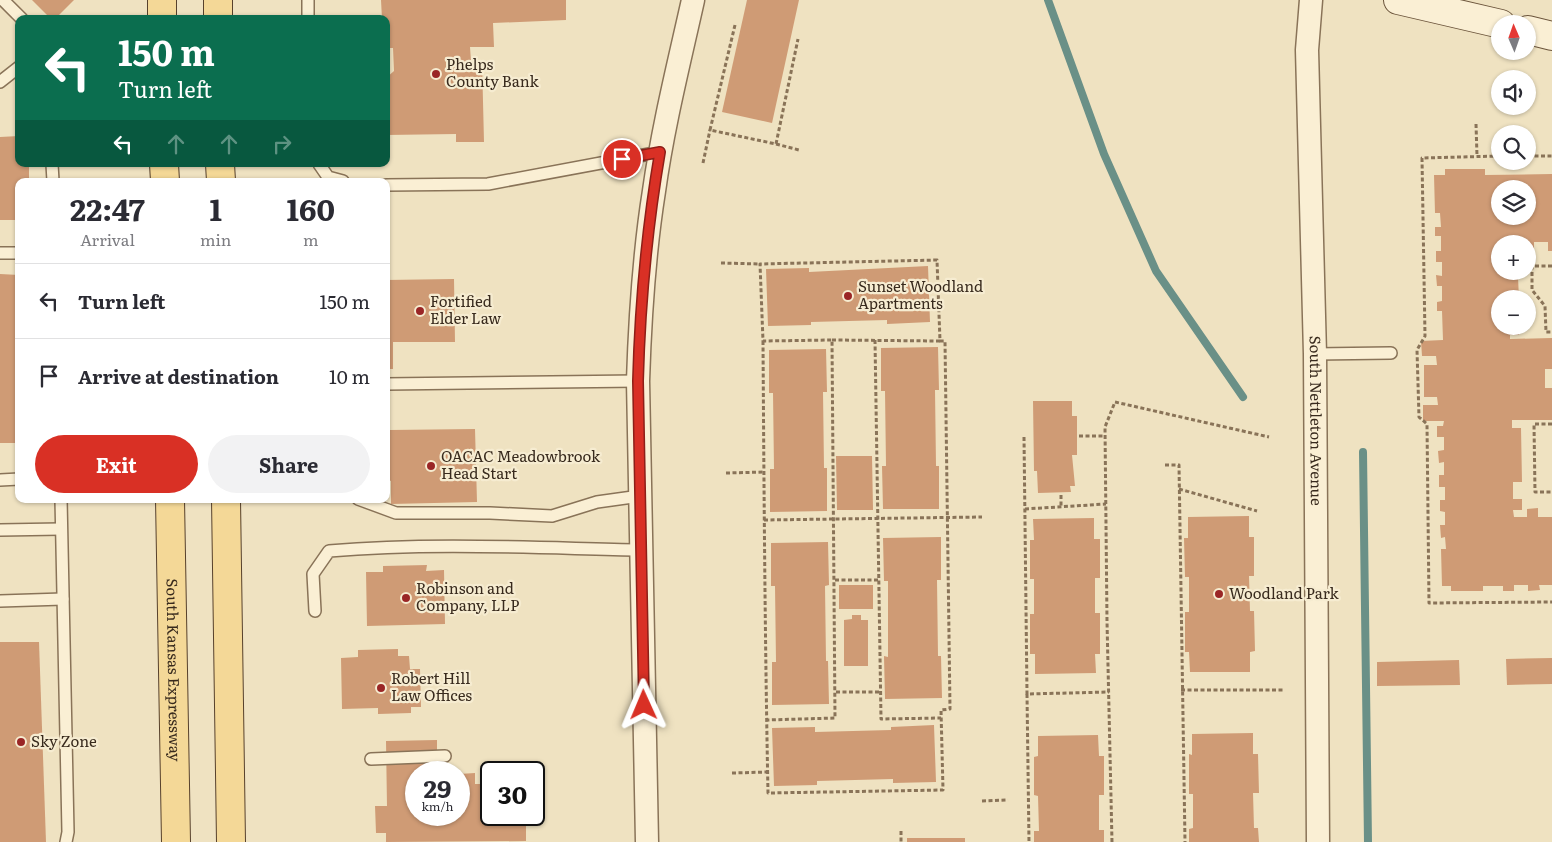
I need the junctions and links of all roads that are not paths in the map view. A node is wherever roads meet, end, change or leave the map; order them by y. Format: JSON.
{"nodes":[{"id":1,"x":3,"y":0,"type":"edge"},
{"id":2,"x":162,"y":0,"type":"edge"},
{"id":3,"x":218,"y":0,"type":"edge"},
{"id":4,"x":308,"y":0,"type":"edge"},
{"id":5,"x":693,"y":0,"type":"edge"},
{"id":6,"x":1311,"y":0,"type":"edge"},
{"id":7,"x":1398,"y":0,"type":"edge"},
{"id":8,"x":18,"y":15,"type":"edge"},
{"id":9,"x":162,"y":15,"type":"edge"},
{"id":10,"x":218,"y":15,"type":"edge"},
{"id":11,"x":308,"y":15,"type":"edge"},
{"id":12,"x":1491,"y":22,"type":"edge"},
{"id":13,"x":1536,"y":32,"type":"edge"},
{"id":14,"x":1552,"y":36,"type":"edge"},
{"id":15,"x":15,"y":71,"type":"edge"},
{"id":16,"x":0,"y":82,"type":"edge"},
{"id":17,"x":660,"y":152,"type":"junction"},
{"id":18,"x":321,"y":167,"type":"edge"},
{"id":19,"x":332,"y":178,"type":"edge"},
{"id":20,"x":390,"y":185,"type":"edge"},
{"id":21,"x":0,"y":253,"type":"edge"},
{"id":22,"x":15,"y":253,"type":"edge"},
{"id":23,"x":1391,"y":353,"type":"dead end"},
{"id":24,"x":1315,"y":354,"type":"junction"},
{"id":25,"x":638,"y":381,"type":"junction"},
{"id":26,"x":390,"y":384,"type":"edge"},
{"id":27,"x":15,"y":479,"type":"edge"},
{"id":28,"x":0,"y":480,"type":"edge"},
{"id":29,"x":640,"y":496,"type":"junction"},
{"id":30,"x":61,"y":503,"type":"edge"},
{"id":31,"x":170,"y":503,"type":"edge"},
{"id":32,"x":226,"y":503,"type":"edge"},
{"id":33,"x":368,"y":503,"type":"edge"},
{"id":34,"x":62,"y":529,"type":"junction"},
{"id":35,"x":0,"y":530,"type":"edge"},
{"id":36,"x":641,"y":550,"type":"junction"},
{"id":37,"x":63,"y":599,"type":"junction"},
{"id":38,"x":0,"y":600,"type":"edge"},
{"id":39,"x":315,"y":611,"type":"dead end"},
{"id":40,"x":445,"y":756,"type":"dead end"},
{"id":41,"x":371,"y":758,"type":"dead end"},
{"id":42,"x":66,"y":842,"type":"edge"},
{"id":43,"x":176,"y":842,"type":"edge"},
{"id":44,"x":231,"y":842,"type":"edge"},
{"id":45,"x":647,"y":842,"type":"edge"},
{"id":46,"x":1318,"y":842,"type":"edge"}],
"edges":[{"from":1,"to":8,"type":"lane"},
{"from":2,"to":9,"type":"main road"},
{"from":3,"to":10,"type":"main road"},
{"from":4,"to":11,"type":"lane"},
{"from":5,"to":17,"type":"street"},
{"from":6,"to":24,"type":"street","name":"South Nettleton Avenue"},
{"from":7,"to":12,"type":"main road"},
{"from":13,"to":14,"type":"main road"},
{"from":15,"to":16,"type":"lane"},
{"from":17,"to":20,"type":"lane"},
{"from":17,"to":25,"type":"street"},
{"from":18,"to":19,"type":"lane"},
{"from":21,"to":22,"type":"lane"},
{"from":23,"to":24,"type":"lane"},
{"from":24,"to":46,"type":"street","name":"South Nettleton Avenue"},
{"from":25,"to":26,"type":"lane"},
{"from":25,"to":29,"type":"street"},
{"from":27,"to":28,"type":"lane"},
{"from":29,"to":33,"type":"lane"},
{"from":29,"to":36,"type":"street"},
{"from":30,"to":34,"type":"lane"},
{"from":31,"to":43,"type":"main road","name":"South Kansas Expressway"},
{"from":32,"to":44,"type":"main road"},
{"from":34,"to":35,"type":"lane"},
{"from":34,"to":37,"type":"lane"},
{"from":36,"to":39,"type":"lane"},
{"from":36,"to":45,"type":"street"},
{"from":37,"to":38,"type":"lane"},
{"from":37,"to":42,"type":"lane"},
{"from":40,"to":41,"type":"lane"}]}
